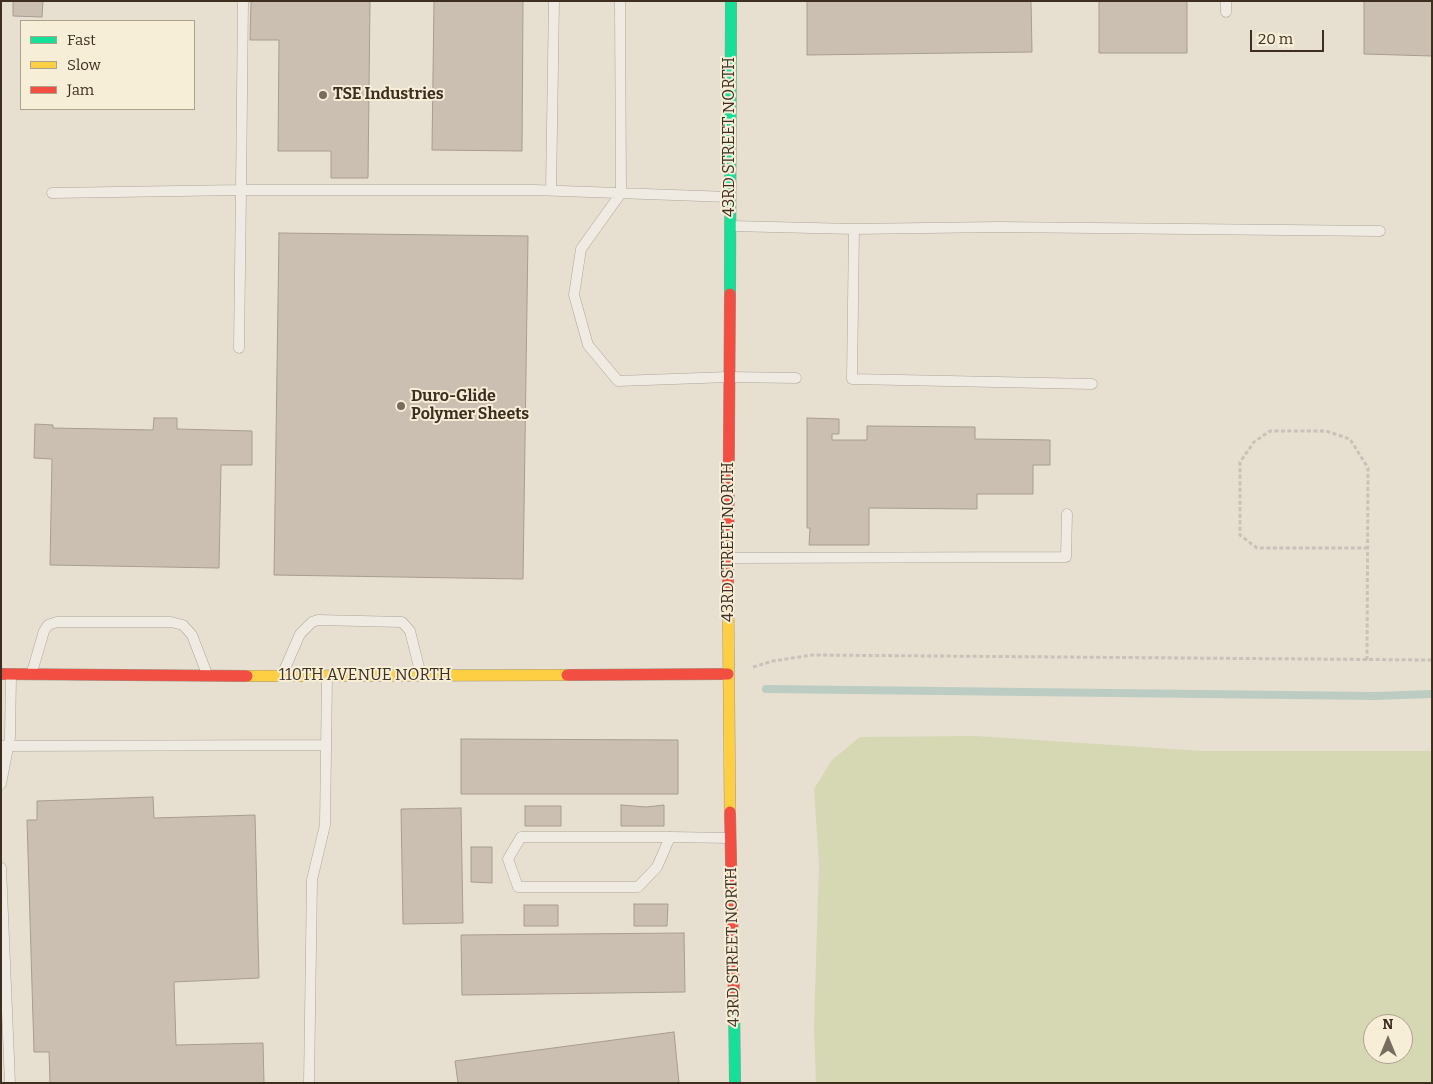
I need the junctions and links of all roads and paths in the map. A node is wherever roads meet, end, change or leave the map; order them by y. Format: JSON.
{"nodes":[{"id":1,"x":242,"y":1,"type":"edge"},
{"id":2,"x":554,"y":1,"type":"edge"},
{"id":3,"x":620,"y":1,"type":"edge"},
{"id":4,"x":730,"y":1,"type":"edge"},
{"id":5,"x":1226,"y":1,"type":"edge"},
{"id":6,"x":1226,"y":12,"type":"dead end"},
{"id":7,"x":241,"y":190,"type":"junction"},
{"id":8,"x":551,"y":190,"type":"junction"},
{"id":9,"x":52,"y":193,"type":"dead end"},
{"id":10,"x":621,"y":193,"type":"junction"},
{"id":11,"x":730,"y":197,"type":"junction"},
{"id":12,"x":730,"y":226,"type":"junction"},
{"id":13,"x":854,"y":229,"type":"junction"},
{"id":14,"x":1380,"y":231,"type":"dead end"},
{"id":15,"x":239,"y":348,"type":"dead end"},
{"id":16,"x":729,"y":377,"type":"junction"},
{"id":17,"x":796,"y":378,"type":"dead end"},
{"id":18,"x":1092,"y":384,"type":"dead end"},
{"id":19,"x":1067,"y":514,"type":"dead end"},
{"id":20,"x":1368,"y":548,"type":"junction"},
{"id":21,"x":729,"y":558,"type":"junction"},
{"id":22,"x":1367,"y":660,"type":"junction"},
{"id":23,"x":1432,"y":660,"type":"edge"},
{"id":24,"x":728,"y":674,"type":"junction"},
{"id":25,"x":6,"y":675,"type":"edge"},
{"id":26,"x":31,"y":675,"type":"junction"},
{"id":27,"x":208,"y":676,"type":"junction"},
{"id":28,"x":282,"y":676,"type":"junction"},
{"id":29,"x":327,"y":676,"type":"junction"},
{"id":30,"x":421,"y":676,"type":"junction"},
{"id":31,"x":326,"y":745,"type":"junction"},
{"id":32,"x":5,"y":746,"type":"edge"},
{"id":33,"x":1,"y":784,"type":"edge"},
{"id":34,"x":670,"y":837,"type":"junction"},
{"id":35,"x":731,"y":838,"type":"junction"},
{"id":36,"x":1,"y":868,"type":"edge"},
{"id":37,"x":10,"y":1083,"type":"edge"},
{"id":38,"x":309,"y":1083,"type":"edge"},
{"id":39,"x":735,"y":1083,"type":"edge"}],
"edges":[{"from":1,"to":7,"type":"lane"},
{"from":2,"to":8,"type":"lane"},
{"from":3,"to":10,"type":"lane"},
{"from":4,"to":11,"type":"street","name":"43RD STREET NORTH"},
{"from":5,"to":6,"type":"lane"},
{"from":7,"to":8,"type":"lane"},
{"from":7,"to":9,"type":"lane"},
{"from":7,"to":15,"type":"lane"},
{"from":8,"to":10,"type":"lane"},
{"from":10,"to":11,"type":"lane"},
{"from":10,"to":16,"type":"lane"},
{"from":11,"to":12,"type":"street","name":"43RD STREET NORTH"},
{"from":12,"to":13,"type":"lane"},
{"from":12,"to":16,"type":"street","name":"43RD STREET NORTH"},
{"from":13,"to":14,"type":"lane"},
{"from":13,"to":18,"type":"lane"},
{"from":16,"to":17,"type":"lane"},
{"from":16,"to":21,"type":"street","name":"43RD STREET NORTH"},
{"from":19,"to":21,"type":"lane"},
{"from":20,"to":20,"type":"path"},
{"from":20,"to":22,"type":"path"},
{"from":21,"to":24,"type":"street","name":"43RD STREET NORTH"},
{"from":22,"to":23,"type":"path"},
{"from":22,"to":24,"type":"path"},
{"from":24,"to":30,"type":"street","name":"110TH AVENUE NORTH"},
{"from":24,"to":35,"type":"street","name":"43RD STREET NORTH"},
{"from":25,"to":26,"type":"street","name":"110TH AVENUE NORTH"},
{"from":25,"to":32,"type":"lane"},
{"from":26,"to":27,"type":"street","name":"110TH AVENUE NORTH"},
{"from":26,"to":27,"type":"lane"},
{"from":27,"to":28,"type":"street","name":"110TH AVENUE NORTH"},
{"from":28,"to":29,"type":"street","name":"110TH AVENUE NORTH"},
{"from":28,"to":30,"type":"lane"},
{"from":29,"to":30,"type":"street","name":"110TH AVENUE NORTH"},
{"from":29,"to":31,"type":"lane"},
{"from":31,"to":32,"type":"lane"},
{"from":31,"to":38,"type":"lane"},
{"from":32,"to":33,"type":"lane"},
{"from":34,"to":34,"type":"lane"},
{"from":34,"to":35,"type":"lane"},
{"from":35,"to":39,"type":"street","name":"43RD STREET NORTH"},
{"from":36,"to":37,"type":"lane"}]}
